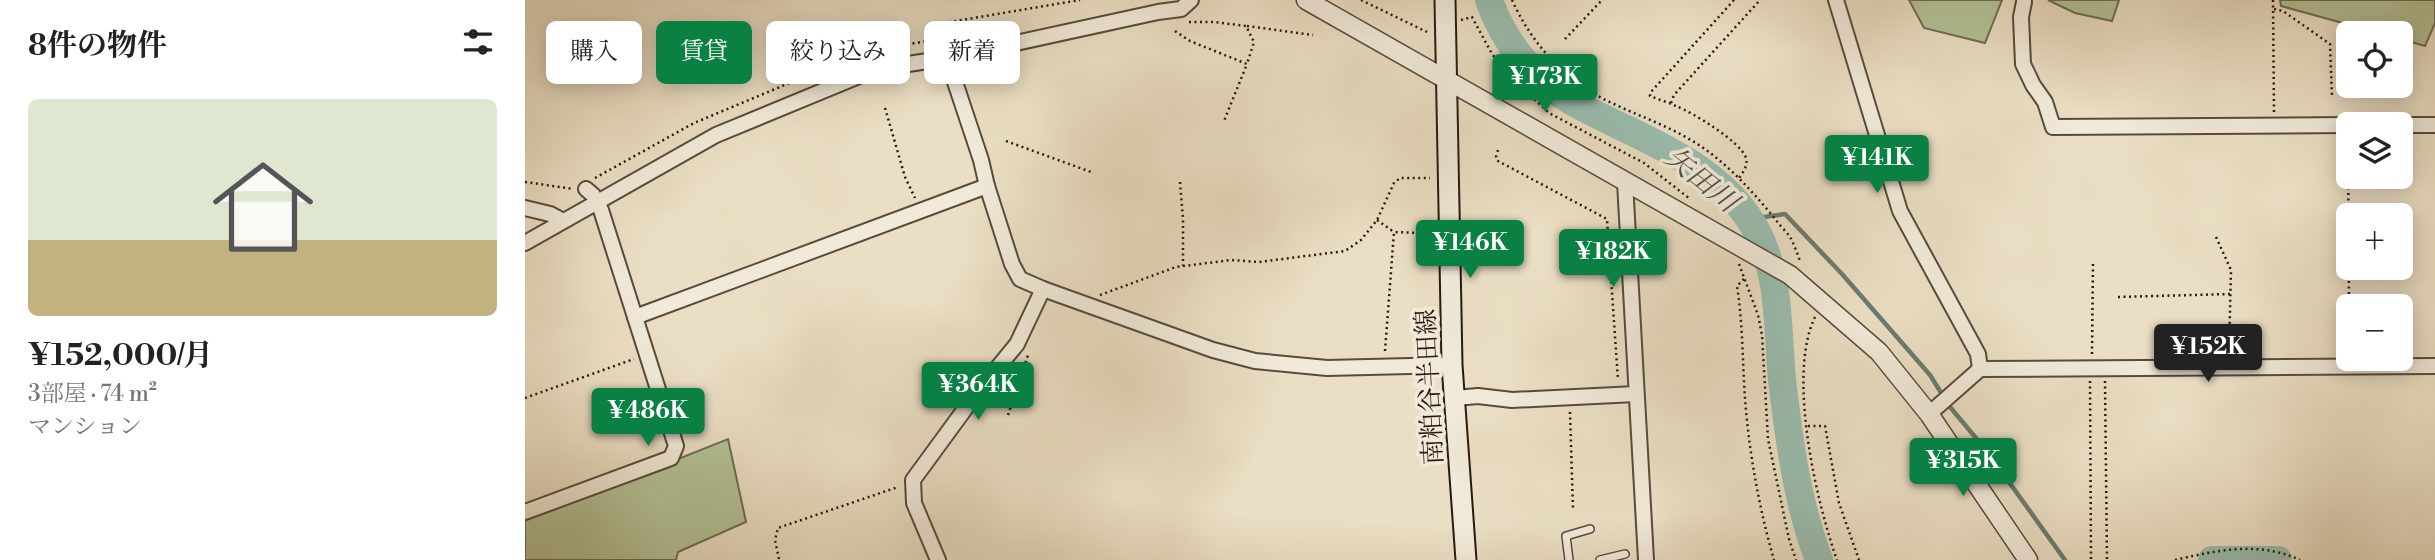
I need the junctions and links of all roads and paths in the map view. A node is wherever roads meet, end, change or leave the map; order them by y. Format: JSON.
{"nodes":[{"id":1,"x":1080,"y":0,"type":"edge"},
{"id":2,"x":1191,"y":0,"type":"edge"},
{"id":3,"x":1306,"y":0,"type":"edge"},
{"id":4,"x":1361,"y":0,"type":"edge"},
{"id":5,"x":1445,"y":0,"type":"edge"},
{"id":6,"x":1512,"y":0,"type":"edge"},
{"id":7,"x":1602,"y":0,"type":"edge"},
{"id":8,"x":1734,"y":0,"type":"edge"},
{"id":9,"x":1760,"y":0,"type":"edge"},
{"id":10,"x":1836,"y":0,"type":"edge"},
{"id":11,"x":2273,"y":0,"type":"edge"},
{"id":12,"x":2024,"y":2,"type":"dead end"},
{"id":13,"x":2273,"y":9,"type":"junction"},
{"id":14,"x":956,"y":21,"type":"edge"},
{"id":15,"x":1188,"y":22,"type":"dead end"},
{"id":16,"x":1445,"y":25,"type":"junction"},
{"id":17,"x":1246,"y":26,"type":"junction"},
{"id":18,"x":1175,"y":31,"type":"dead end"},
{"id":19,"x":1313,"y":35,"type":"dead end"},
{"id":20,"x":1565,"y":39,"type":"dead end"},
{"id":21,"x":1020,"y":42,"type":"edge"},
{"id":22,"x":1445,"y":45,"type":"junction"},
{"id":23,"x":924,"y":62,"type":"edge"},
{"id":24,"x":1247,"y":64,"type":"junction"},
{"id":25,"x":1445,"y":79,"type":"junction"},
{"id":26,"x":956,"y":84,"type":"edge"},
{"id":27,"x":2332,"y":97,"type":"dead end"},
{"id":28,"x":1671,"y":104,"type":"junction"},
{"id":29,"x":885,"y":108,"type":"dead end"},
{"id":30,"x":1224,"y":121,"type":"dead end"},
{"id":31,"x":2274,"y":124,"type":"junction"},
{"id":32,"x":2336,"y":125,"type":"edge"},
{"id":33,"x":2413,"y":125,"type":"edge"},
{"id":34,"x":2435,"y":125,"type":"edge"},
{"id":35,"x":1006,"y":141,"type":"dead end"},
{"id":36,"x":1498,"y":150,"type":"dead end"},
{"id":37,"x":1091,"y":172,"type":"dead end"},
{"id":38,"x":1448,"y":177,"type":"junction"},
{"id":39,"x":1739,"y":178,"type":"junction"},
{"id":40,"x":1180,"y":182,"type":"dead end"},
{"id":41,"x":1625,"y":182,"type":"junction"},
{"id":42,"x":987,"y":186,"type":"junction"},
{"id":43,"x":2348,"y":189,"type":"edge"},
{"id":44,"x":586,"y":190,"type":"dead end"},
{"id":45,"x":597,"y":203,"type":"junction"},
{"id":46,"x":525,"y":208,"type":"edge"},
{"id":47,"x":920,"y":210,"type":"junction"},
{"id":48,"x":1690,"y":218,"type":"junction"},
{"id":49,"x":1377,"y":220,"type":"junction"},
{"id":50,"x":563,"y":221,"type":"junction"},
{"id":51,"x":1394,"y":232,"type":"junction"},
{"id":52,"x":1419,"y":233,"type":"dead end"},
{"id":53,"x":2215,"y":237,"type":"dead end"},
{"id":54,"x":525,"y":243,"type":"edge"},
{"id":55,"x":1741,"y":247,"type":"junction"},
{"id":56,"x":2093,"y":263,"type":"dead end"},
{"id":57,"x":1183,"y":267,"type":"junction"},
{"id":58,"x":1795,"y":278,"type":"junction"},
{"id":59,"x":1744,"y":279,"type":"junction"},
{"id":60,"x":1043,"y":289,"type":"junction"},
{"id":61,"x":2230,"y":294,"type":"junction"},
{"id":62,"x":2349,"y":294,"type":"edge"},
{"id":63,"x":2118,"y":297,"type":"dead end"},
{"id":64,"x":1823,"y":301,"type":"junction"},
{"id":65,"x":1085,"y":304,"type":"junction"},
{"id":66,"x":635,"y":317,"type":"junction"},
{"id":67,"x":647,"y":354,"type":"junction"},
{"id":68,"x":1452,"y":365,"type":"junction"},
{"id":69,"x":2435,"y":366,"type":"edge"},
{"id":70,"x":2229,"y":367,"type":"junction"},
{"id":71,"x":1381,"y":368,"type":"junction"},
{"id":72,"x":2098,"y":368,"type":"junction"},
{"id":73,"x":1980,"y":369,"type":"junction"},
{"id":74,"x":1618,"y":394,"type":"junction"},
{"id":75,"x":1636,"y":394,"type":"junction"},
{"id":76,"x":525,"y":398,"type":"edge"},
{"id":77,"x":1455,"y":398,"type":"junction"},
{"id":78,"x":1569,"y":398,"type":"junction"},
{"id":79,"x":1929,"y":414,"type":"junction"},
{"id":80,"x":1808,"y":426,"type":"junction"},
{"id":81,"x":913,"y":480,"type":"junction"},
{"id":82,"x":1573,"y":510,"type":"dead end"},
{"id":83,"x":525,"y":512,"type":"edge"},
{"id":84,"x":1590,"y":529,"type":"dead end"},
{"id":85,"x":1556,"y":534,"type":"dead end"},
{"id":86,"x":1566,"y":536,"type":"junction"},
{"id":87,"x":1625,"y":554,"type":"dead end"},
{"id":88,"x":779,"y":559,"type":"edge"},
{"id":89,"x":938,"y":560,"type":"edge"},
{"id":90,"x":1466,"y":560,"type":"edge"},
{"id":91,"x":1569,"y":560,"type":"edge"},
{"id":92,"x":1600,"y":560,"type":"edge"},
{"id":93,"x":1646,"y":560,"type":"edge"},
{"id":94,"x":1774,"y":560,"type":"edge"},
{"id":95,"x":1796,"y":560,"type":"edge"},
{"id":96,"x":1837,"y":560,"type":"edge"},
{"id":97,"x":1859,"y":560,"type":"edge"},
{"id":98,"x":2028,"y":560,"type":"edge"},
{"id":99,"x":2091,"y":560,"type":"edge"},
{"id":100,"x":2107,"y":560,"type":"edge"},
{"id":101,"x":2175,"y":560,"type":"edge"},
{"id":102,"x":2300,"y":560,"type":"edge"}],
"edges":[{"from":1,"to":14,"type":"path"},
{"from":2,"to":21,"type":"street"},
{"from":3,"to":25,"type":"street"},
{"from":4,"to":22,"type":"path"},
{"from":5,"to":16,"type":"main road","name":"南粕谷半田線"},
{"from":6,"to":39,"type":"path"},
{"from":7,"to":20,"type":"path"},
{"from":8,"to":28,"type":"path"},
{"from":9,"to":28,"type":"path"},
{"from":10,"to":73,"type":"street"},
{"from":11,"to":13,"type":"path"},
{"from":12,"to":31,"type":"street"},
{"from":13,"to":27,"type":"path"},
{"from":13,"to":31,"type":"path"},
{"from":15,"to":17,"type":"path"},
{"from":16,"to":22,"type":"main road","name":"南粕谷半田線"},
{"from":16,"to":48,"type":"path"},
{"from":17,"to":19,"type":"path"},
{"from":17,"to":24,"type":"path"},
{"from":18,"to":24,"type":"path"},
{"from":22,"to":25,"type":"main road","name":"南粕谷半田線"},
{"from":23,"to":45,"type":"street"},
{"from":24,"to":30,"type":"path"},
{"from":25,"to":38,"type":"main road","name":"南粕谷半田線"},
{"from":25,"to":41,"type":"street"},
{"from":26,"to":42,"type":"street"},
{"from":28,"to":39,"type":"path"},
{"from":29,"to":47,"type":"path"},
{"from":31,"to":32,"type":"street"},
{"from":33,"to":34,"type":"street"},
{"from":35,"to":37,"type":"path"},
{"from":36,"to":74,"type":"path"},
{"from":38,"to":49,"type":"path"},
{"from":38,"to":68,"type":"main road","name":"南粕谷半田線"},
{"from":39,"to":58,"type":"path"},
{"from":40,"to":57,"type":"path"},
{"from":41,"to":48,"type":"street"},
{"from":41,"to":75,"type":"street"},
{"from":42,"to":47,"type":"street"},
{"from":42,"to":60,"type":"street"},
{"from":43,"to":62,"type":"path"},
{"from":44,"to":45,"type":"street"},
{"from":45,"to":50,"type":"street"},
{"from":45,"to":66,"type":"street"},
{"from":46,"to":50,"type":"street"},
{"from":47,"to":66,"type":"street"},
{"from":48,"to":55,"type":"street"},
{"from":49,"to":51,"type":"path"},
{"from":49,"to":57,"type":"path"},
{"from":50,"to":54,"type":"street"},
{"from":51,"to":52,"type":"path"},
{"from":51,"to":71,"type":"path"},
{"from":53,"to":61,"type":"path"},
{"from":55,"to":58,"type":"street"},
{"from":55,"to":59,"type":"path"},
{"from":56,"to":72,"type":"path"},
{"from":57,"to":65,"type":"path"},
{"from":58,"to":64,"type":"street"},
{"from":59,"to":94,"type":"path"},
{"from":59,"to":95,"type":"path"},
{"from":60,"to":65,"type":"street"},
{"from":60,"to":81,"type":"street"},
{"from":61,"to":63,"type":"path"},
{"from":61,"to":70,"type":"path"},
{"from":64,"to":79,"type":"street"},
{"from":64,"to":80,"type":"path"},
{"from":65,"to":71,"type":"street"},
{"from":66,"to":67,"type":"street"},
{"from":67,"to":76,"type":"path"},
{"from":67,"to":83,"type":"street"},
{"from":68,"to":71,"type":"street"},
{"from":68,"to":77,"type":"main road","name":"南粕谷半田線"},
{"from":69,"to":70,"type":"street"},
{"from":70,"to":72,"type":"street"},
{"from":72,"to":73,"type":"street"},
{"from":72,"to":99,"type":"path"},
{"from":72,"to":100,"type":"path"},
{"from":73,"to":79,"type":"street"},
{"from":74,"to":75,"type":"street"},
{"from":74,"to":78,"type":"street"},
{"from":75,"to":93,"type":"street"},
{"from":77,"to":78,"type":"street"},
{"from":77,"to":90,"type":"main road","name":"南粕谷半田線"},
{"from":78,"to":82,"type":"path"},
{"from":79,"to":98,"type":"street"},
{"from":80,"to":96,"type":"path"},
{"from":80,"to":97,"type":"path"},
{"from":81,"to":88,"type":"path"},
{"from":81,"to":89,"type":"street"},
{"from":84,"to":86,"type":"lane"},
{"from":85,"to":86,"type":"lane"},
{"from":86,"to":91,"type":"lane"},
{"from":87,"to":92,"type":"lane"},
{"from":101,"to":102,"type":"path"}]}
